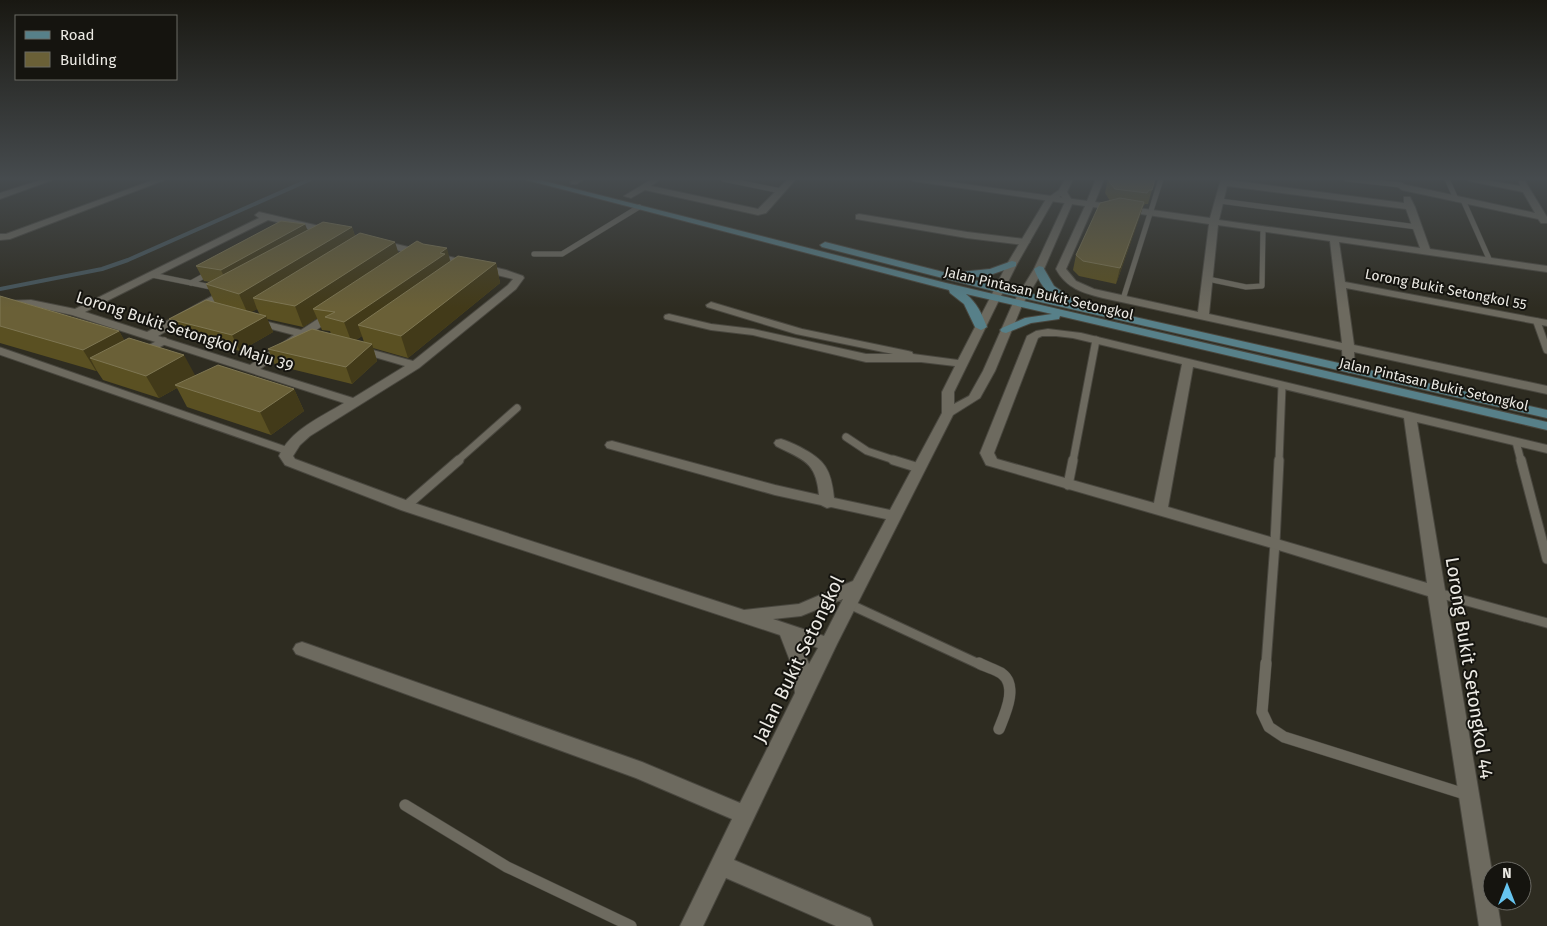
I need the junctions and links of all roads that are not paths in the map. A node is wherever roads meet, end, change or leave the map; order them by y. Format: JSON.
{"nodes":[{"id":1,"x":47,"y":222,"type":"edge"},
{"id":2,"x":251,"y":222,"type":"edge"},
{"id":3,"x":282,"y":222,"type":"edge"},
{"id":4,"x":614,"y":222,"type":"edge"},
{"id":5,"x":698,"y":222,"type":"edge"},
{"id":6,"x":733,"y":222,"type":"edge"},
{"id":7,"x":890,"y":222,"type":"edge"},
{"id":8,"x":1036,"y":222,"type":"edge"},
{"id":9,"x":1060,"y":222,"type":"edge"},
{"id":10,"x":1082,"y":222,"type":"edge"},
{"id":11,"x":1147,"y":222,"type":"edge"},
{"id":12,"x":1214,"y":222,"type":"edge"},
{"id":13,"x":1215,"y":222,"type":"edge"},
{"id":14,"x":1381,"y":222,"type":"edge"},
{"id":15,"x":1416,"y":222,"type":"edge"},
{"id":16,"x":1471,"y":222,"type":"edge"},
{"id":17,"x":1417,"y":227,"type":"junction"},
{"id":18,"x":1263,"y":229,"type":"junction"},
{"id":19,"x":338,"y":233,"type":"joint"},
{"id":20,"x":0,"y":237,"type":"edge"},
{"id":21,"x":1334,"y":239,"type":"junction"},
{"id":22,"x":366,"y":240,"type":"edge"},
{"id":23,"x":316,"y":242,"type":"edge"},
{"id":24,"x":1024,"y":242,"type":"junction"},
{"id":25,"x":1426,"y":252,"type":"junction"},
{"id":26,"x":423,"y":253,"type":"junction"},
{"id":27,"x":534,"y":254,"type":"dead end"},
{"id":28,"x":1490,"y":261,"type":"junction"},
{"id":29,"x":408,"y":264,"type":"edge"},
{"id":30,"x":1012,"y":264,"type":"junction"},
{"id":31,"x":1039,"y":269,"type":"junction"},
{"id":32,"x":1547,"y":269,"type":"edge"},
{"id":33,"x":215,"y":270,"type":"edge"},
{"id":34,"x":925,"y":270,"type":"junction"},
{"id":35,"x":152,"y":275,"type":"junction"},
{"id":36,"x":1208,"y":279,"type":"junction"},
{"id":37,"x":191,"y":283,"type":"junction"},
{"id":38,"x":1340,"y":284,"type":"junction"},
{"id":39,"x":945,"y":286,"type":"junction"},
{"id":40,"x":233,"y":289,"type":"joint"},
{"id":41,"x":998,"y":294,"type":"junction"},
{"id":42,"x":1020,"y":299,"type":"junction"},
{"id":43,"x":1123,"y":299,"type":"junction"},
{"id":44,"x":2,"y":304,"type":"edge"},
{"id":45,"x":711,"y":305,"type":"dead end"},
{"id":46,"x":201,"y":307,"type":"junction"},
{"id":47,"x":344,"y":307,"type":"edge"},
{"id":48,"x":1085,"y":308,"type":"junction"},
{"id":49,"x":220,"y":312,"type":"edge"},
{"id":50,"x":76,"y":313,"type":"junction"},
{"id":51,"x":249,"y":317,"type":"edge"},
{"id":52,"x":669,"y":317,"type":"dead end"},
{"id":53,"x":1203,"y":317,"type":"junction"},
{"id":54,"x":1076,"y":318,"type":"junction"},
{"id":55,"x":1542,"y":323,"type":"edge"},
{"id":56,"x":981,"y":327,"type":"junction"},
{"id":57,"x":1006,"y":330,"type":"junction"},
{"id":58,"x":303,"y":334,"type":"junction"},
{"id":59,"x":149,"y":336,"type":"junction"},
{"id":60,"x":1096,"y":340,"type":"junction"},
{"id":61,"x":164,"y":341,"type":"junction"},
{"id":62,"x":329,"y":341,"type":"edge"},
{"id":63,"x":354,"y":346,"type":"edge"},
{"id":64,"x":1547,"y":350,"type":"edge"},
{"id":65,"x":0,"y":351,"type":"edge"},
{"id":66,"x":139,"y":354,"type":"edge"},
{"id":67,"x":1348,"y":357,"type":"junction"},
{"id":68,"x":921,"y":358,"type":"junction"},
{"id":69,"x":963,"y":364,"type":"junction"},
{"id":70,"x":1188,"y":364,"type":"junction"},
{"id":71,"x":415,"y":365,"type":"junction"},
{"id":72,"x":252,"y":369,"type":"junction"},
{"id":73,"x":97,"y":376,"type":"edge"},
{"id":74,"x":89,"y":381,"type":"junction"},
{"id":75,"x":1282,"y":386,"type":"junction"},
{"id":76,"x":1547,"y":390,"type":"edge"},
{"id":77,"x":355,"y":403,"type":"junction"},
{"id":78,"x":517,"y":408,"type":"dead end"},
{"id":79,"x":948,"y":413,"type":"junction"},
{"id":80,"x":1547,"y":414,"type":"edge"},
{"id":81,"x":1410,"y":416,"type":"junction"},
{"id":82,"x":1547,"y":426,"type":"edge"},
{"id":83,"x":846,"y":437,"type":"dead end"},
{"id":84,"x":1516,"y":442,"type":"junction"},
{"id":85,"x":781,"y":443,"type":"dead end"},
{"id":86,"x":612,"y":444,"type":"dead end"},
{"id":87,"x":1547,"y":450,"type":"edge"},
{"id":88,"x":288,"y":451,"type":"junction"},
{"id":89,"x":919,"y":468,"type":"junction"},
{"id":90,"x":1068,"y":485,"type":"junction"},
{"id":91,"x":827,"y":503,"type":"junction"},
{"id":92,"x":406,"y":506,"type":"junction"},
{"id":93,"x":1160,"y":511,"type":"junction"},
{"id":94,"x":896,"y":516,"type":"junction"},
{"id":95,"x":1276,"y":543,"type":"junction"},
{"id":96,"x":1547,"y":559,"type":"edge"},
{"id":97,"x":859,"y":584,"type":"junction"},
{"id":98,"x":1436,"y":592,"type":"junction"},
{"id":99,"x":849,"y":604,"type":"junction"},
{"id":100,"x":743,"y":616,"type":"junction"},
{"id":101,"x":1547,"y":623,"type":"edge"},
{"id":102,"x":786,"y":630,"type":"junction"},
{"id":103,"x":828,"y":644,"type":"junction"},
{"id":104,"x":302,"y":649,"type":"dead end"},
{"id":105,"x":805,"y":693,"type":"junction"},
{"id":106,"x":999,"y":729,"type":"dead end"},
{"id":107,"x":1470,"y":796,"type":"junction"},
{"id":108,"x":405,"y":805,"type":"dead end"},
{"id":109,"x":745,"y":815,"type":"junction"},
{"id":110,"x":721,"y":865,"type":"junction"},
{"id":111,"x":631,"y":926,"type":"edge"},
{"id":112,"x":691,"y":926,"type":"edge"},
{"id":113,"x":862,"y":926,"type":"edge"},
{"id":114,"x":1490,"y":926,"type":"edge"}],
"edges":[{"from":1,"to":20,"type":"street"},
{"from":2,"to":35,"type":"street"},
{"from":3,"to":19,"type":"street"},
{"from":4,"to":27,"type":"lane"},
{"from":5,"to":39,"type":"main road","name":"Jalan Pintasan Bukit Setongkol"},
{"from":6,"to":34,"type":"main road","name":"Jalan Pintasan Bukit Setongkol"},
{"from":7,"to":24,"type":"street"},
{"from":8,"to":24,"type":"street","name":"Jalan Bukit Setongkol"},
{"from":9,"to":31,"type":"street"},
{"from":10,"to":43,"type":"street"},
{"from":11,"to":43,"type":"lane"},
{"from":12,"to":36,"type":"street"},
{"from":13,"to":18,"type":"street"},
{"from":14,"to":17,"type":"lane"},
{"from":15,"to":17,"type":"street"},
{"from":16,"to":28,"type":"lane"},
{"from":17,"to":25,"type":"street"},
{"from":18,"to":21,"type":"street"},
{"from":18,"to":36,"type":"lane"},
{"from":19,"to":23,"type":"street"},
{"from":21,"to":25,"type":"street"},
{"from":21,"to":38,"type":"street"},
{"from":22,"to":26,"type":"street"},
{"from":24,"to":30,"type":"street","name":"Jalan Bukit Setongkol"},
{"from":25,"to":28,"type":"street"},
{"from":26,"to":29,"type":"street"},
{"from":26,"to":71,"type":"street"},
{"from":28,"to":32,"type":"street"},
{"from":30,"to":34,"type":"main road"},
{"from":30,"to":41,"type":"street","name":"Jalan Bukit Setongkol"},
{"from":31,"to":42,"type":"street"},
{"from":31,"to":48,"type":"main road"},
{"from":33,"to":37,"type":"lane"},
{"from":34,"to":41,"type":"main road","name":"Jalan Pintasan Bukit Setongkol"},
{"from":35,"to":37,"type":"lane"},
{"from":35,"to":50,"type":"street"},
{"from":36,"to":53,"type":"street"},
{"from":37,"to":40,"type":"lane"},
{"from":38,"to":55,"type":"street","name":"Lorong Bukit Setongkol 55"},
{"from":38,"to":67,"type":"street"},
{"from":39,"to":41,"type":"main road","name":"Jalan Pintasan Bukit Setongkol"},
{"from":39,"to":56,"type":"main road"},
{"from":40,"to":46,"type":"street"},
{"from":41,"to":42,"type":"main road","name":"Jalan Pintasan Bukit Setongkol"},
{"from":41,"to":56,"type":"street","name":"Jalan Bukit Setongkol"},
{"from":42,"to":48,"type":"main road","name":"Jalan Pintasan Bukit Setongkol"},
{"from":42,"to":54,"type":"main road","name":"Jalan Pintasan Bukit Setongkol"},
{"from":42,"to":57,"type":"street"},
{"from":43,"to":53,"type":"street"},
{"from":44,"to":50,"type":"street","name":"Lorong Bukit Setongkol Maju 39"},
{"from":45,"to":68,"type":"street"},
{"from":46,"to":49,"type":"street"},
{"from":46,"to":59,"type":"street"},
{"from":47,"to":58,"type":"street"},
{"from":48,"to":67,"type":"main road","name":"Jalan Pintasan Bukit Setongkol"},
{"from":50,"to":59,"type":"street","name":"Lorong Bukit Setongkol Maju 39"},
{"from":51,"to":58,"type":"street"},
{"from":52,"to":68,"type":"street"},
{"from":53,"to":67,"type":"street"},
{"from":54,"to":57,"type":"main road"},
{"from":54,"to":82,"type":"main road","name":"Jalan Pintasan Bukit Setongkol"},
{"from":55,"to":64,"type":"lane"},
{"from":56,"to":69,"type":"street","name":"Jalan Bukit Setongkol"},
{"from":57,"to":79,"type":"street"},
{"from":58,"to":62,"type":"street"},
{"from":58,"to":72,"type":"street"},
{"from":59,"to":61,"type":"street","name":"Lorong Bukit Setongkol Maju 39"},
{"from":60,"to":70,"type":"street"},
{"from":60,"to":90,"type":"lane"},
{"from":60,"to":90,"type":"street"},
{"from":61,"to":66,"type":"lane"},
{"from":61,"to":72,"type":"street","name":"Lorong Bukit Setongkol Maju 39"},
{"from":63,"to":71,"type":"street"},
{"from":65,"to":74,"type":"lane"},
{"from":67,"to":76,"type":"street"},
{"from":67,"to":80,"type":"main road","name":"Jalan Pintasan Bukit Setongkol"},
{"from":68,"to":69,"type":"street"},
{"from":69,"to":79,"type":"street","name":"Jalan Bukit Setongkol"},
{"from":70,"to":75,"type":"street"},
{"from":70,"to":93,"type":"street"},
{"from":71,"to":77,"type":"street"},
{"from":72,"to":77,"type":"street","name":"Lorong Bukit Setongkol Maju 39"},
{"from":73,"to":74,"type":"lane"},
{"from":74,"to":88,"type":"lane"},
{"from":75,"to":81,"type":"street"},
{"from":75,"to":95,"type":"lane"},
{"from":77,"to":88,"type":"street"},
{"from":78,"to":92,"type":"lane"},
{"from":79,"to":89,"type":"street","name":"Jalan Bukit Setongkol"},
{"from":81,"to":84,"type":"street"},
{"from":81,"to":98,"type":"street","name":"Lorong Bukit Setongkol 44"},
{"from":83,"to":89,"type":"lane"},
{"from":84,"to":87,"type":"street"},
{"from":84,"to":96,"type":"lane"},
{"from":85,"to":91,"type":"street"},
{"from":86,"to":91,"type":"street"},
{"from":88,"to":92,"type":"street"},
{"from":89,"to":94,"type":"street","name":"Jalan Bukit Setongkol"},
{"from":90,"to":93,"type":"street"},
{"from":91,"to":94,"type":"street"},
{"from":92,"to":100,"type":"street"},
{"from":93,"to":95,"type":"street"},
{"from":94,"to":97,"type":"street","name":"Jalan Bukit Setongkol"},
{"from":95,"to":98,"type":"street"},
{"from":95,"to":107,"type":"lane"},
{"from":97,"to":99,"type":"street","name":"Jalan Bukit Setongkol"},
{"from":97,"to":100,"type":"street"},
{"from":98,"to":101,"type":"lane"},
{"from":98,"to":107,"type":"street","name":"Lorong Bukit Setongkol 44"},
{"from":99,"to":103,"type":"street","name":"Jalan Bukit Setongkol"},
{"from":99,"to":106,"type":"lane"},
{"from":100,"to":102,"type":"street"},
{"from":102,"to":103,"type":"street"},
{"from":102,"to":105,"type":"street"},
{"from":103,"to":105,"type":"street","name":"Jalan Bukit Setongkol"},
{"from":104,"to":109,"type":"street"},
{"from":105,"to":109,"type":"street","name":"Jalan Bukit Setongkol"},
{"from":107,"to":114,"type":"street","name":"Lorong Bukit Setongkol 44"},
{"from":108,"to":111,"type":"lane"},
{"from":109,"to":110,"type":"street","name":"Jalan Bukit Setongkol"},
{"from":110,"to":112,"type":"street","name":"Jalan Bukit Setongkol"},
{"from":110,"to":113,"type":"street"}]}
